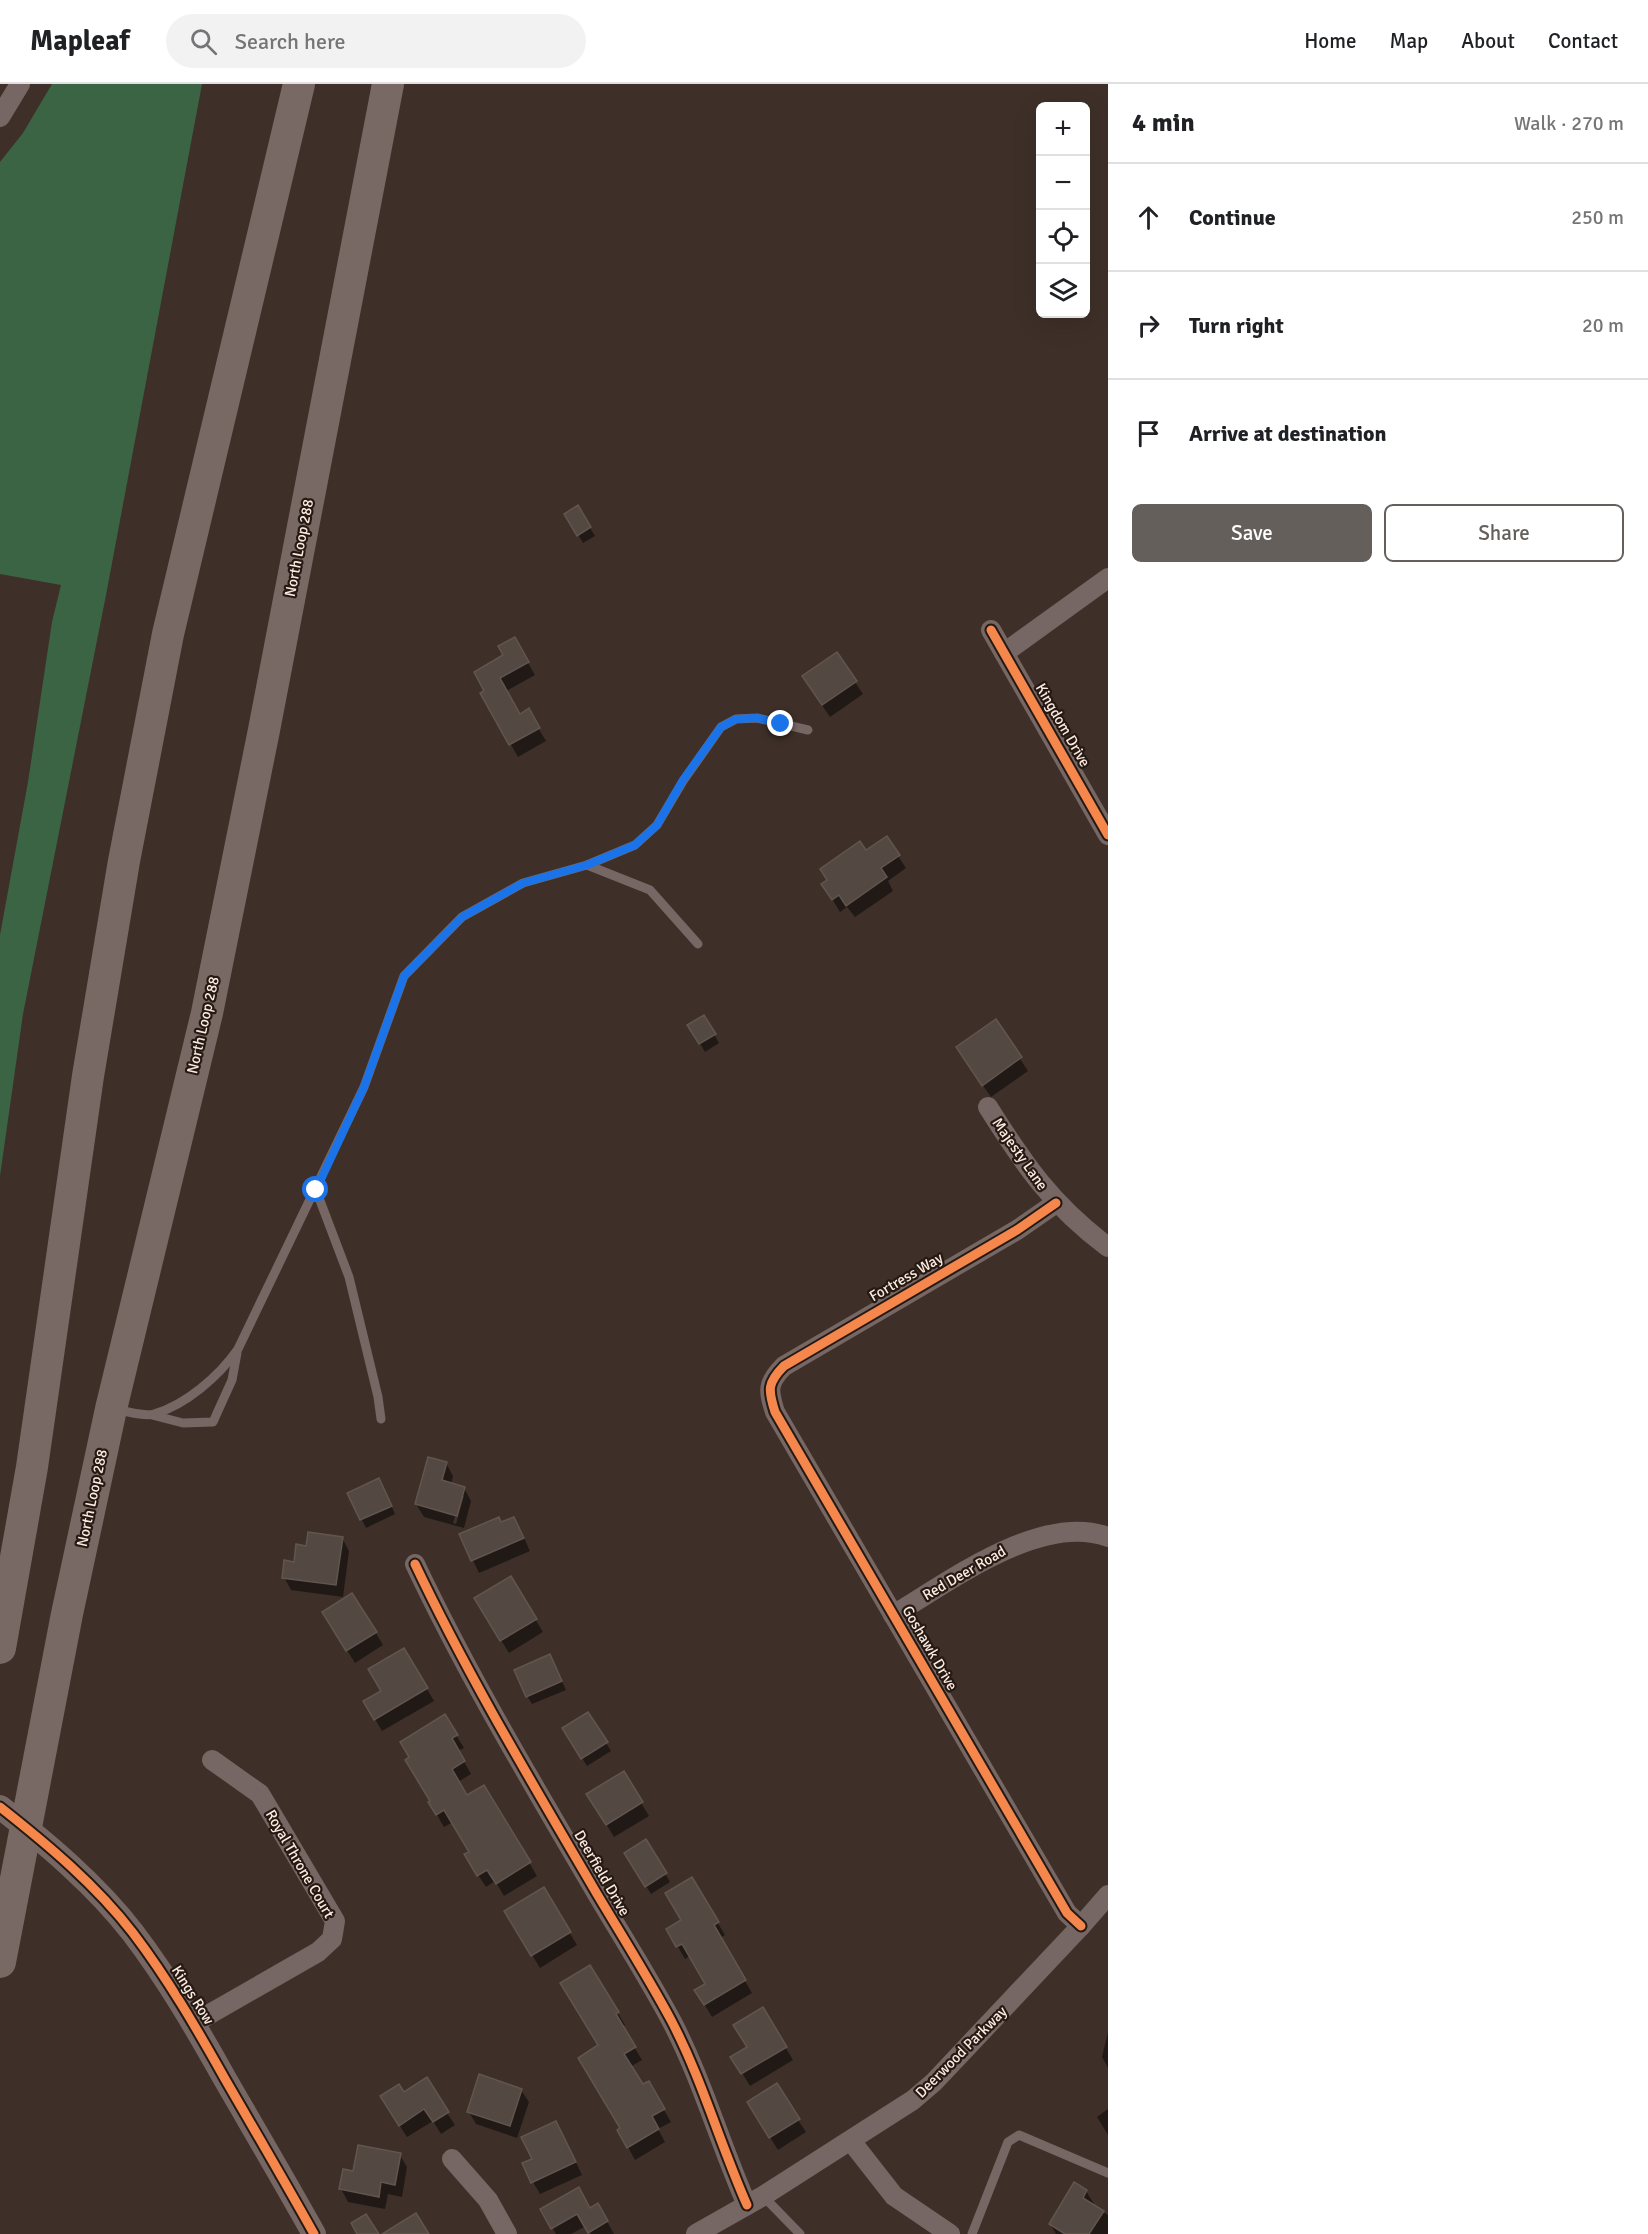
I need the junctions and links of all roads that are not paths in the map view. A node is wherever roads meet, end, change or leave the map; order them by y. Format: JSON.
{"nodes":[{"id":1,"x":20,"y":84,"type":"edge"},
{"id":2,"x":299,"y":84,"type":"edge"},
{"id":3,"x":388,"y":84,"type":"edge"},
{"id":4,"x":0,"y":117,"type":"edge"},
{"id":5,"x":1108,"y":578,"type":"edge"},
{"id":6,"x":991,"y":630,"type":"dead end"},
{"id":7,"x":1004,"y":653,"type":"junction"},
{"id":8,"x":808,"y":730,"type":"dead end"},
{"id":9,"x":1108,"y":835,"type":"edge"},
{"id":10,"x":587,"y":865,"type":"junction"},
{"id":11,"x":698,"y":944,"type":"dead end"},
{"id":12,"x":988,"y":1107,"type":"dead end"},
{"id":13,"x":316,"y":1190,"type":"junction"},
{"id":14,"x":1056,"y":1203,"type":"junction"},
{"id":15,"x":1108,"y":1247,"type":"edge"},
{"id":16,"x":238,"y":1349,"type":"junction"},
{"id":17,"x":771,"y":1378,"type":"joint"},
{"id":18,"x":111,"y":1409,"type":"junction"},
{"id":19,"x":152,"y":1415,"type":"junction"},
{"id":20,"x":381,"y":1419,"type":"dead end"},
{"id":21,"x":1108,"y":1537,"type":"edge"},
{"id":22,"x":415,"y":1564,"type":"dead end"},
{"id":23,"x":893,"y":1614,"type":"junction"},
{"id":24,"x":0,"y":1648,"type":"edge"},
{"id":25,"x":212,"y":1760,"type":"dead end"},
{"id":26,"x":0,"y":1807,"type":"edge"},
{"id":27,"x":26,"y":1827,"type":"junction"},
{"id":28,"x":1108,"y":1895,"type":"edge"},
{"id":29,"x":1081,"y":1926,"type":"junction"},
{"id":30,"x":0,"y":1962,"type":"edge"},
{"id":31,"x":194,"y":2023,"type":"junction"},
{"id":32,"x":851,"y":2141,"type":"junction"},
{"id":33,"x":452,"y":2159,"type":"dead end"},
{"id":34,"x":1108,"y":2173,"type":"edge"},
{"id":35,"x":755,"y":2200,"type":"junction"},
{"id":36,"x":314,"y":2234,"type":"edge"},
{"id":37,"x":507,"y":2234,"type":"edge"},
{"id":38,"x":696,"y":2234,"type":"edge"},
{"id":39,"x":800,"y":2234,"type":"edge"},
{"id":40,"x":950,"y":2234,"type":"edge"},
{"id":41,"x":972,"y":2234,"type":"edge"}],
"edges":[{"from":1,"to":4,"type":"street"},
{"from":2,"to":24,"type":"highway"},
{"from":3,"to":18,"type":"highway","name":"North Loop 288"},
{"from":5,"to":7,"type":"street"},
{"from":6,"to":7,"type":"street","name":"Kingdom Drive"},
{"from":7,"to":9,"type":"street","name":"Kingdom Drive"},
{"from":8,"to":10,"type":"lane"},
{"from":10,"to":11,"type":"lane"},
{"from":10,"to":13,"type":"lane"},
{"from":12,"to":14,"type":"street","name":"Majesty Lane"},
{"from":13,"to":16,"type":"lane"},
{"from":13,"to":20,"type":"lane"},
{"from":14,"to":15,"type":"street","name":"Majesty Lane"},
{"from":14,"to":17,"type":"street","name":"Fortress Way"},
{"from":16,"to":19,"type":"lane"},
{"from":16,"to":19,"type":"lane"},
{"from":17,"to":23,"type":"street","name":"Goshawk Drive"},
{"from":18,"to":19,"type":"lane"},
{"from":18,"to":27,"type":"highway","name":"North Loop 288"},
{"from":21,"to":23,"type":"street","name":"Red Deer Road"},
{"from":22,"to":35,"type":"street","name":"Deerfield Drive"},
{"from":23,"to":29,"type":"street","name":"Goshawk Drive"},
{"from":25,"to":31,"type":"street","name":"Royal Throne Court"},
{"from":26,"to":27,"type":"street","name":"Kings Row"},
{"from":27,"to":30,"type":"highway","name":"North Loop 288"},
{"from":27,"to":31,"type":"street","name":"Kings Row"},
{"from":28,"to":29,"type":"street","name":"Deerwood Parkway"},
{"from":29,"to":32,"type":"street","name":"Deerwood Parkway"},
{"from":31,"to":36,"type":"street","name":"Kings Row"},
{"from":32,"to":35,"type":"street","name":"Deerwood Parkway"},
{"from":32,"to":40,"type":"street"},
{"from":33,"to":37,"type":"street"},
{"from":34,"to":41,"type":"lane"},
{"from":35,"to":38,"type":"street","name":"Deerwood Parkway"},
{"from":35,"to":39,"type":"lane"}]}
